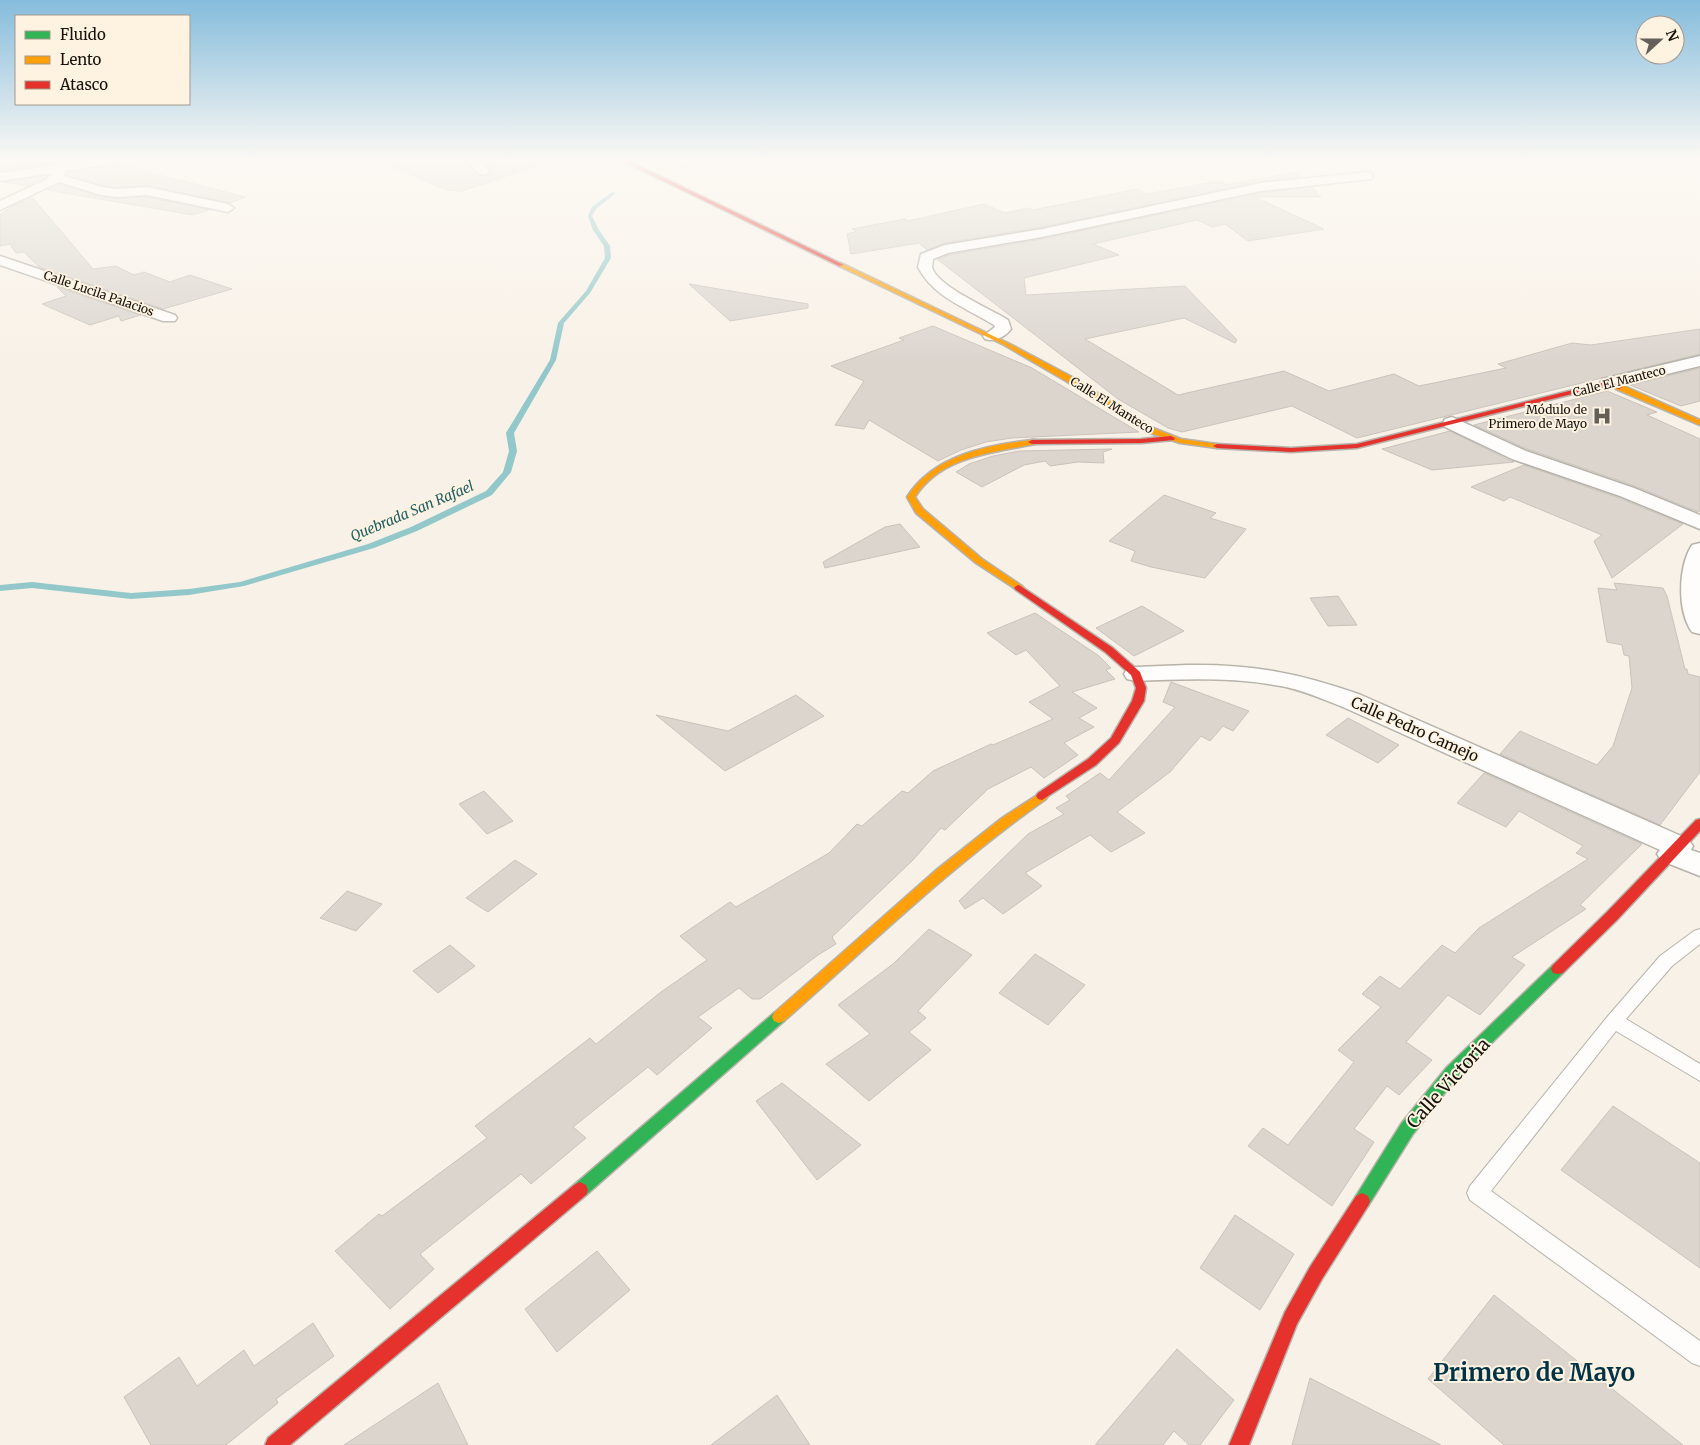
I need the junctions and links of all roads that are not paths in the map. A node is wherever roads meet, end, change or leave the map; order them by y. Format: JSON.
{"nodes":[{"id":1,"x":763,"y":227,"type":"edge"},
{"id":2,"x":1069,"y":227,"type":"edge"},
{"id":3,"x":0,"y":260,"type":"edge"},
{"id":4,"x":169,"y":318,"type":"dead end"},
{"id":5,"x":991,"y":336,"type":"junction"},
{"id":6,"x":1700,"y":361,"type":"edge"},
{"id":7,"x":1609,"y":383,"type":"junction"},
{"id":8,"x":1452,"y":423,"type":"junction"},
{"id":9,"x":1700,"y":423,"type":"edge"},
{"id":10,"x":1171,"y":438,"type":"junction"},
{"id":11,"x":1700,"y":522,"type":"edge"},
{"id":12,"x":1700,"y":550,"type":"edge"},
{"id":13,"x":1700,"y":627,"type":"edge"},
{"id":14,"x":1136,"y":674,"type":"junction"},
{"id":15,"x":1700,"y":823,"type":"edge"},
{"id":16,"x":1683,"y":855,"type":"edge"},
{"id":17,"x":1700,"y":935,"type":"edge"},
{"id":18,"x":1614,"y":1021,"type":"junction"},
{"id":19,"x":1700,"y":1073,"type":"edge"},
{"id":20,"x":1700,"y":1356,"type":"edge"},
{"id":21,"x":275,"y":1445,"type":"edge"},
{"id":22,"x":1239,"y":1445,"type":"edge"}],
"edges":[{"from":1,"to":5,"type":"street","name":"Calle El Manteco"},
{"from":2,"to":5,"type":"street"},
{"from":3,"to":4,"type":"street","name":"Calle Lucila Palacios"},
{"from":5,"to":10,"type":"street","name":"Calle El Manteco"},
{"from":6,"to":7,"type":"street","name":"Calle El Manteco"},
{"from":7,"to":8,"type":"street","name":"Calle El Manteco"},
{"from":7,"to":9,"type":"street"},
{"from":8,"to":10,"type":"street","name":"Calle El Manteco"},
{"from":8,"to":11,"type":"street"},
{"from":10,"to":14,"type":"street"},
{"from":12,"to":13,"type":"street"},
{"from":14,"to":16,"type":"street","name":"Calle Pedro Camejo"},
{"from":14,"to":21,"type":"street"},
{"from":15,"to":16,"type":"street","name":"Calle Victoria"},
{"from":16,"to":22,"type":"street","name":"Calle Victoria"},
{"from":17,"to":18,"type":"lane"},
{"from":18,"to":19,"type":"lane"},
{"from":18,"to":20,"type":"lane"}]}
